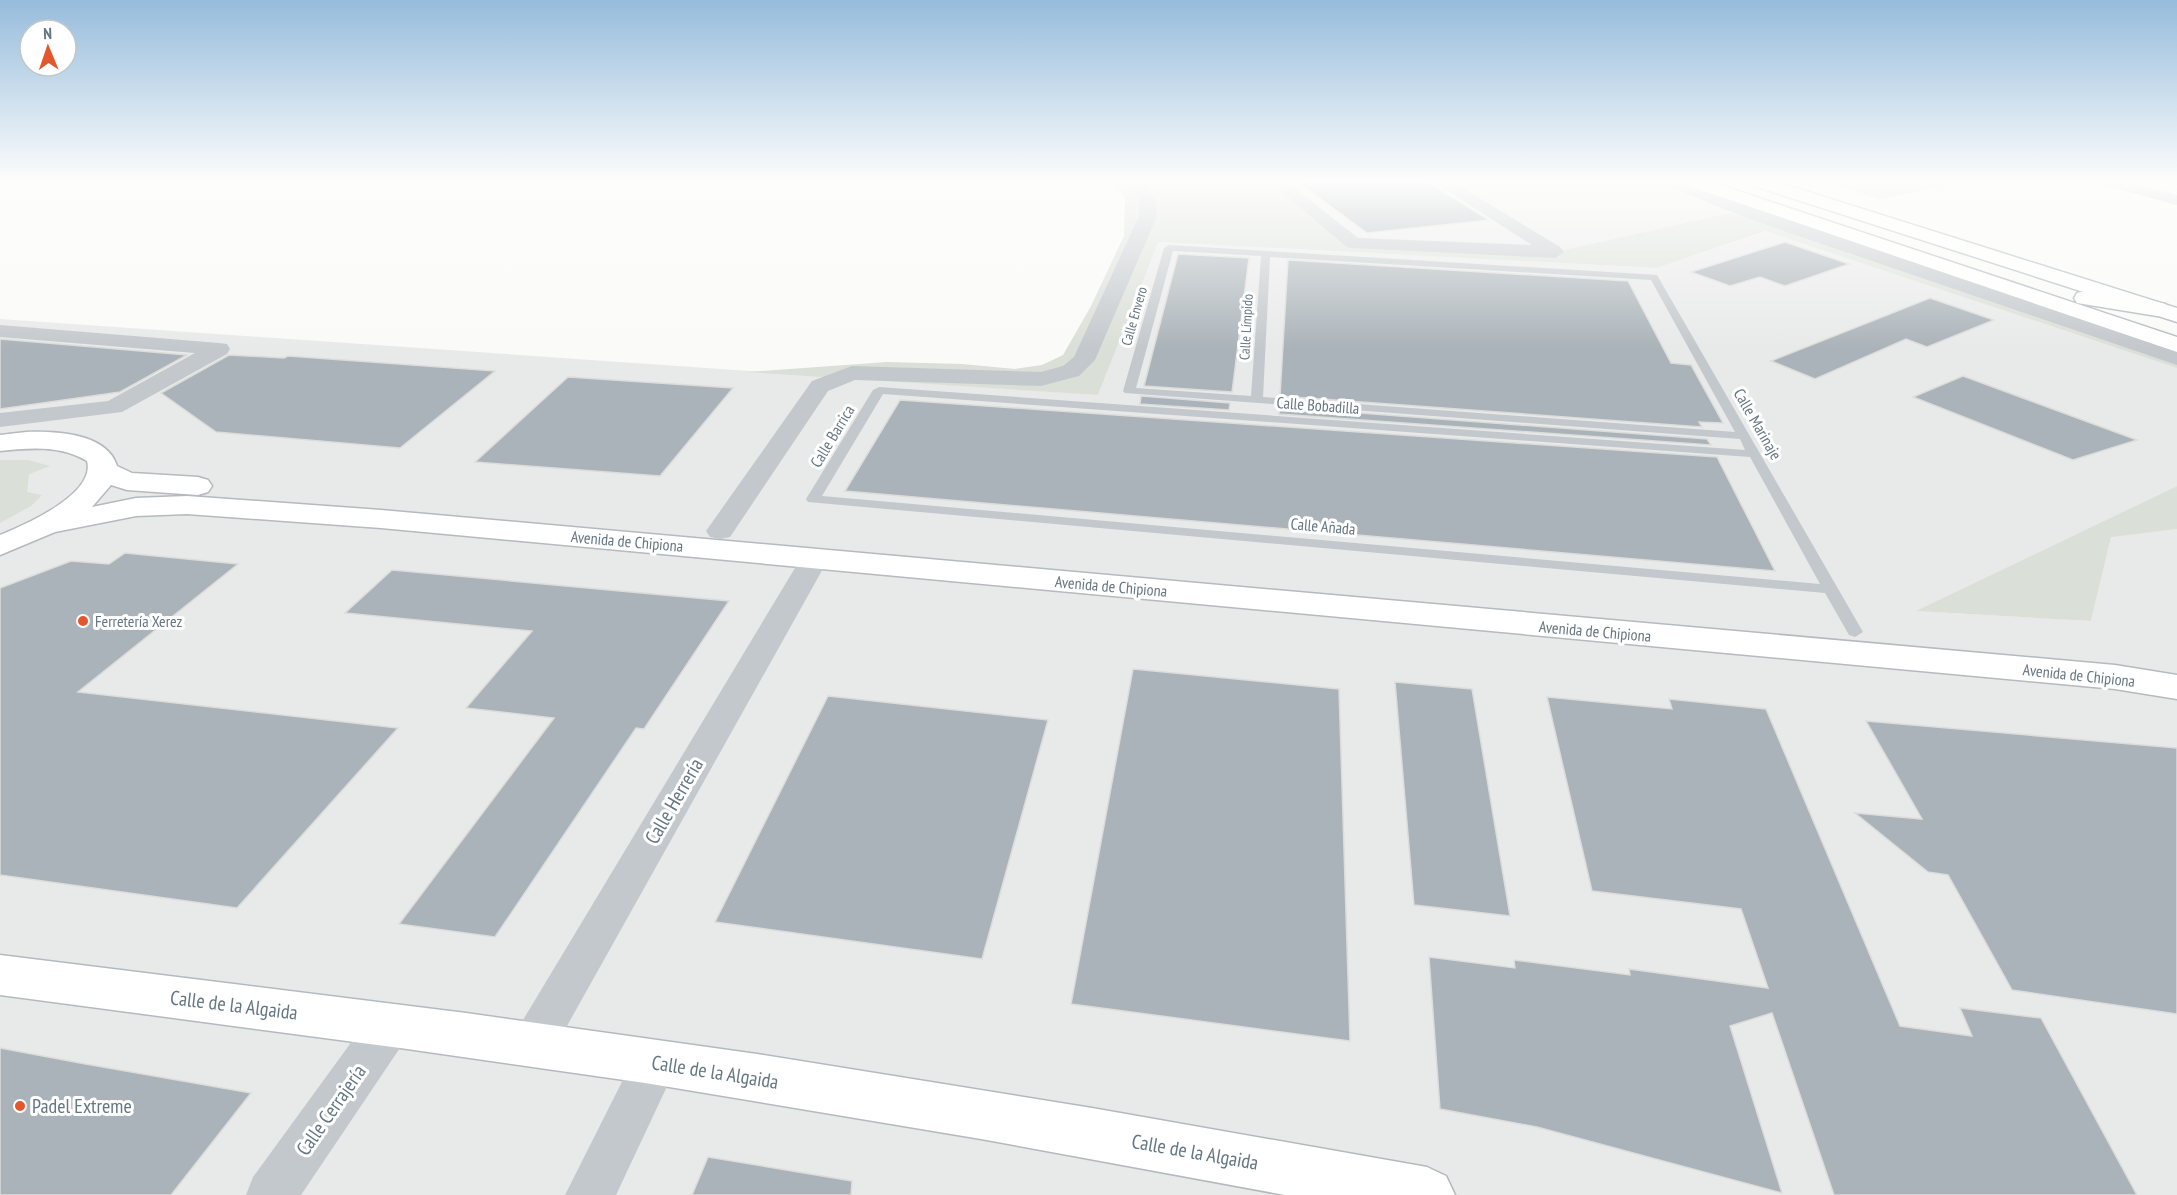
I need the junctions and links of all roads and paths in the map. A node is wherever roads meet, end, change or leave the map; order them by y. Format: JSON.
{"nodes":[{"id":1,"x":1138,"y":238,"type":"edge"},
{"id":2,"x":1347,"y":238,"type":"edge"},
{"id":3,"x":1532,"y":238,"type":"edge"},
{"id":4,"x":1822,"y":238,"type":"edge"},
{"id":5,"x":1860,"y":238,"type":"edge"},
{"id":6,"x":1895,"y":238,"type":"edge"},
{"id":7,"x":1935,"y":238,"type":"edge"},
{"id":8,"x":1266,"y":254,"type":"junction"},
{"id":9,"x":2076,"y":297,"type":"junction"},
{"id":10,"x":2167,"y":312,"type":"edge"},
{"id":11,"x":2177,"y":330,"type":"edge"},
{"id":12,"x":0,"y":331,"type":"edge"},
{"id":13,"x":2177,"y":345,"type":"edge"},
{"id":14,"x":2177,"y":358,"type":"edge"},
{"id":15,"x":879,"y":390,"type":"joint"},
{"id":16,"x":1129,"y":391,"type":"joint"},
{"id":17,"x":1257,"y":401,"type":"junction"},
{"id":18,"x":0,"y":420,"type":"edge"},
{"id":19,"x":1744,"y":436,"type":"junction"},
{"id":20,"x":0,"y":443,"type":"edge"},
{"id":21,"x":1754,"y":454,"type":"junction"},
{"id":22,"x":103,"y":471,"type":"junction"},
{"id":23,"x":813,"y":499,"type":"joint"},
{"id":24,"x":46,"y":525,"type":"junction"},
{"id":25,"x":720,"y":531,"type":"junction"},
{"id":26,"x":0,"y":546,"type":"edge"},
{"id":27,"x":815,"y":558,"type":"junction"},
{"id":28,"x":1831,"y":589,"type":"junction"},
{"id":29,"x":1855,"y":632,"type":"junction"},
{"id":30,"x":2177,"y":665,"type":"edge"},
{"id":31,"x":2177,"y":687,"type":"edge"},
{"id":32,"x":0,"y":975,"type":"edge"},
{"id":33,"x":390,"y":1025,"type":"junction"},
{"id":34,"x":533,"y":1044,"type":"junction"},
{"id":35,"x":655,"y":1063,"type":"junction"},
{"id":36,"x":271,"y":1195,"type":"edge"},
{"id":37,"x":590,"y":1195,"type":"edge"},
{"id":38,"x":1427,"y":1195,"type":"edge"}],
"edges":[{"from":1,"to":25,"type":"street"},
{"from":2,"to":3,"type":"street"},
{"from":4,"to":14,"type":"street"},
{"from":5,"to":13,"type":"main road"},
{"from":6,"to":9,"type":"main road"},
{"from":7,"to":10,"type":"main road"},
{"from":8,"to":16,"type":"lane","name":"Calle Envero"},
{"from":8,"to":17,"type":"lane","name":"Calle Límpido"},
{"from":8,"to":19,"type":"lane","name":"Calle Marinaje"},
{"from":9,"to":10,"type":"main road"},
{"from":9,"to":11,"type":"main road"},
{"from":12,"to":18,"type":"street"},
{"from":15,"to":21,"type":"lane","name":"Calle Bobadilla"},
{"from":15,"to":23,"type":"lane","name":"Calle Barrica"},
{"from":16,"to":17,"type":"lane","name":"Calle Bobadilla"},
{"from":17,"to":19,"type":"lane","name":"Calle Bobadilla"},
{"from":19,"to":21,"type":"lane","name":"Calle Marinaje"},
{"from":20,"to":22,"type":"main road"},
{"from":21,"to":28,"type":"lane","name":"Calle Marinaje"},
{"from":22,"to":24,"type":"main road"},
{"from":22,"to":25,"type":"main road","name":"Avenida de Chipiona"},
{"from":23,"to":28,"type":"lane","name":"Calle Añada"},
{"from":24,"to":26,"type":"main road"},
{"from":24,"to":27,"type":"main road","name":"Avenida de Chipiona"},
{"from":25,"to":29,"type":"main road","name":"Avenida de Chipiona"},
{"from":27,"to":31,"type":"main road","name":"Avenida de Chipiona"},
{"from":27,"to":34,"type":"street","name":"Calle Herrería"},
{"from":28,"to":29,"type":"lane","name":"Calle Marinaje"},
{"from":29,"to":30,"type":"main road","name":"Avenida de Chipiona"},
{"from":32,"to":33,"type":"main road","name":"Calle de la Algaida"},
{"from":33,"to":34,"type":"main road","name":"Calle de la Algaida"},
{"from":33,"to":36,"type":"street","name":"Calle Cerrajería"},
{"from":34,"to":35,"type":"main road","name":"Calle de la Algaida"},
{"from":35,"to":37,"type":"street"},
{"from":35,"to":38,"type":"main road","name":"Calle de la Algaida"}]}
